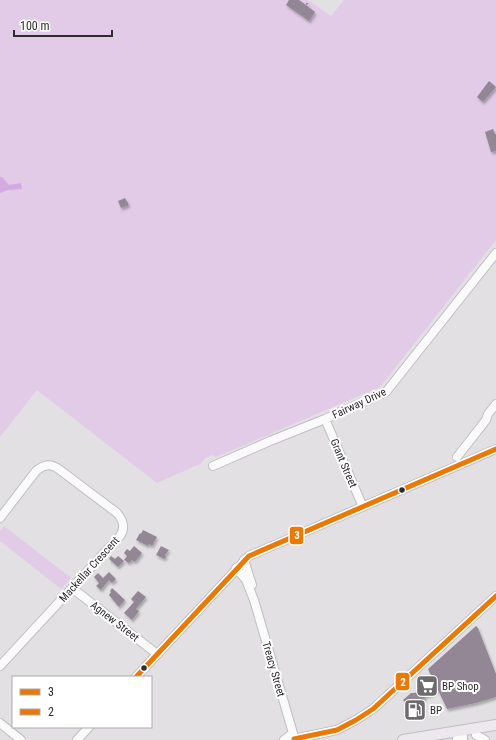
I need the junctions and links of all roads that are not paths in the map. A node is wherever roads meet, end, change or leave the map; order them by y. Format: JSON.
{"nodes":[{"id":1,"x":496,"y":253,"type":"edge"},
{"id":2,"x":496,"y":404,"type":"edge"},
{"id":3,"x":326,"y":419,"type":"junction"},
{"id":4,"x":496,"y":449,"type":"edge"},
{"id":5,"x":457,"y":457,"type":"dead end"},
{"id":6,"x":213,"y":466,"type":"dead end"},
{"id":7,"x":363,"y":507,"type":"junction"},
{"id":8,"x":0,"y":518,"type":"edge"},
{"id":9,"x":244,"y":560,"type":"junction"},
{"id":10,"x":236,"y":568,"type":"junction"},
{"id":11,"x":72,"y":588,"type":"junction"},
{"id":12,"x":496,"y":596,"type":"edge"},
{"id":13,"x":254,"y":600,"type":"junction"},
{"id":14,"x":157,"y":654,"type":"junction"},
{"id":15,"x":0,"y":666,"type":"edge"},
{"id":16,"x":137,"y":676,"type":"edge"},
{"id":17,"x":0,"y":724,"type":"edge"},
{"id":18,"x":496,"y":725,"type":"edge"},
{"id":19,"x":88,"y":728,"type":"edge"},
{"id":20,"x":496,"y":731,"type":"edge"},
{"id":21,"x":476,"y":735,"type":"junction"},
{"id":22,"x":460,"y":737,"type":"edge"},
{"id":23,"x":294,"y":738,"type":"edge"},
{"id":24,"x":21,"y":740,"type":"edge"},
{"id":25,"x":77,"y":740,"type":"edge"},
{"id":26,"x":284,"y":740,"type":"edge"},
{"id":27,"x":404,"y":740,"type":"edge"},
{"id":28,"x":445,"y":740,"type":"edge"},
{"id":29,"x":486,"y":740,"type":"edge"}],
"edges":[{"from":1,"to":3,"type":"street","name":"Fairway Drive"},
{"from":2,"to":5,"type":"street"},
{"from":3,"to":6,"type":"street","name":"Fairway Drive"},
{"from":3,"to":7,"type":"street","name":"Grant Street"},
{"from":4,"to":7,"type":"street"},
{"from":7,"to":9,"type":"street"},
{"from":8,"to":11,"type":"street","name":"Mackellar Crescent"},
{"from":9,"to":10,"type":"street"},
{"from":9,"to":13,"type":"street","name":"Treacy Street"},
{"from":10,"to":13,"type":"street","name":"Treacy Street"},
{"from":10,"to":14,"type":"street"},
{"from":11,"to":14,"type":"street","name":"Agnew Street"},
{"from":11,"to":15,"type":"street","name":"Mackellar Crescent"},
{"from":12,"to":23,"type":"street"},
{"from":13,"to":23,"type":"street","name":"Treacy Street"},
{"from":14,"to":16,"type":"street"},
{"from":17,"to":24,"type":"street"},
{"from":18,"to":22,"type":"main road"},
{"from":19,"to":25,"type":"street"},
{"from":20,"to":21,"type":"main road"},
{"from":21,"to":22,"type":"main road"},
{"from":21,"to":29,"type":"street"},
{"from":22,"to":27,"type":"main road"},
{"from":22,"to":28,"type":"main road"},
{"from":23,"to":26,"type":"street"}]}
